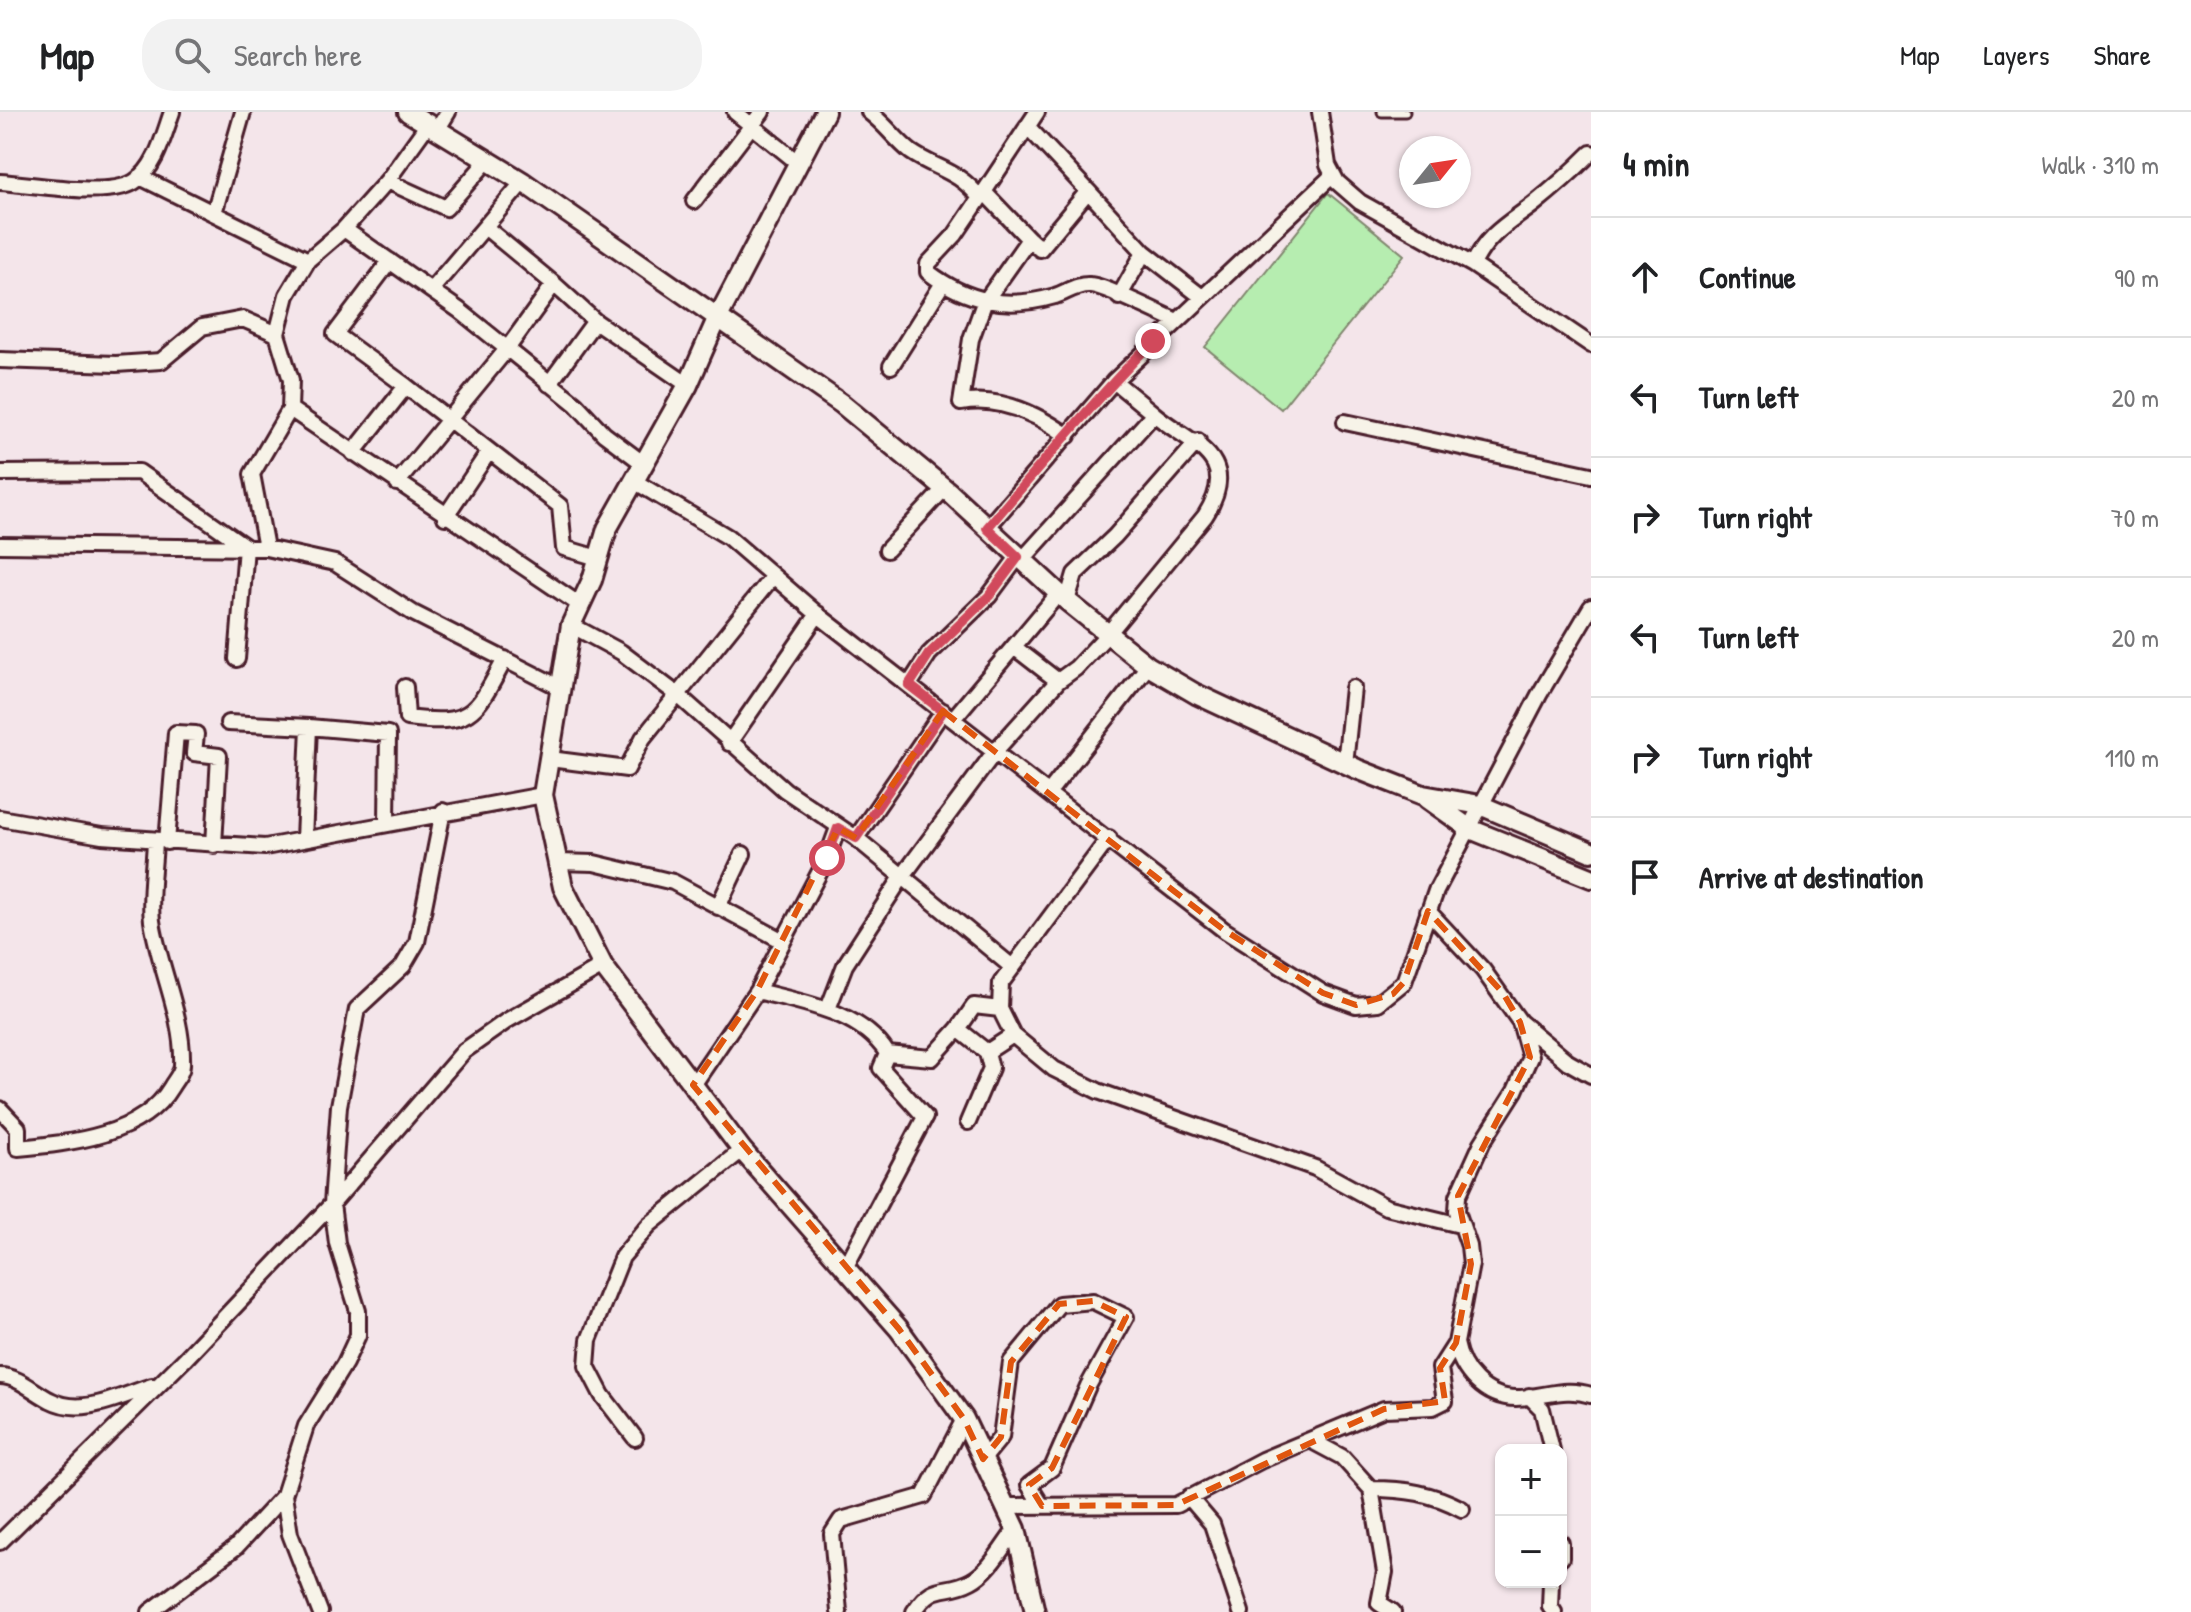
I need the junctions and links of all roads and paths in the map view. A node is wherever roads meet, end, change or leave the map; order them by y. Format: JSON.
{"nodes":[{"id":1,"x":172,"y":112,"type":"edge"},
{"id":2,"x":243,"y":112,"type":"edge"},
{"id":3,"x":408,"y":112,"type":"edge"},
{"id":4,"x":448,"y":112,"type":"edge"},
{"id":5,"x":735,"y":112,"type":"edge"},
{"id":6,"x":762,"y":112,"type":"edge"},
{"id":7,"x":825,"y":112,"type":"edge"},
{"id":8,"x":869,"y":112,"type":"edge"},
{"id":9,"x":1037,"y":112,"type":"edge"},
{"id":10,"x":1320,"y":112,"type":"edge"},
{"id":11,"x":1382,"y":112,"type":"edge"},
{"id":12,"x":1405,"y":112,"type":"edge"},
{"id":13,"x":749,"y":124,"type":"junction"},
{"id":14,"x":1027,"y":126,"type":"junction"},
{"id":15,"x":433,"y":127,"type":"junction"},
{"id":16,"x":1591,"y":153,"type":"edge"},
{"id":17,"x":488,"y":160,"type":"junction"},
{"id":18,"x":797,"y":162,"type":"junction"},
{"id":19,"x":1333,"y":175,"type":"junction"},
{"id":20,"x":140,"y":177,"type":"junction"},
{"id":21,"x":387,"y":181,"type":"junction"},
{"id":22,"x":0,"y":182,"type":"edge"},
{"id":23,"x":523,"y":182,"type":"junction"},
{"id":24,"x":1088,"y":191,"type":"junction"},
{"id":25,"x":982,"y":195,"type":"junction"},
{"id":26,"x":694,"y":201,"type":"dead end"},
{"id":27,"x":214,"y":213,"type":"junction"},
{"id":28,"x":485,"y":227,"type":"junction"},
{"id":29,"x":344,"y":229,"type":"junction"},
{"id":30,"x":1029,"y":239,"type":"junction"},
{"id":31,"x":1144,"y":252,"type":"junction"},
{"id":32,"x":308,"y":260,"type":"junction"},
{"id":33,"x":390,"y":261,"type":"junction"},
{"id":34,"x":1473,"y":265,"type":"junction"},
{"id":35,"x":943,"y":283,"type":"junction"},
{"id":36,"x":554,"y":284,"type":"junction"},
{"id":37,"x":431,"y":290,"type":"junction"},
{"id":38,"x":1119,"y":297,"type":"junction"},
{"id":39,"x":1202,"y":297,"type":"junction"},
{"id":40,"x":984,"y":303,"type":"junction"},
{"id":41,"x":717,"y":319,"type":"junction"},
{"id":42,"x":1175,"y":320,"type":"junction"},
{"id":43,"x":595,"y":321,"type":"junction"},
{"id":44,"x":277,"y":334,"type":"junction"},
{"id":45,"x":1591,"y":345,"type":"edge"},
{"id":46,"x":507,"y":349,"type":"junction"},
{"id":47,"x":0,"y":360,"type":"edge"},
{"id":48,"x":891,"y":366,"type":"dead end"},
{"id":49,"x":1114,"y":381,"type":"junction"},
{"id":50,"x":549,"y":384,"type":"junction"},
{"id":51,"x":688,"y":385,"type":"junction"},
{"id":52,"x":406,"y":386,"type":"junction"},
{"id":53,"x":290,"y":409,"type":"junction"},
{"id":54,"x":1154,"y":414,"type":"junction"},
{"id":55,"x":449,"y":421,"type":"junction"},
{"id":56,"x":1345,"y":422,"type":"dead end"},
{"id":57,"x":1068,"y":436,"type":"junction"},
{"id":58,"x":1198,"y":441,"type":"junction"},
{"id":59,"x":353,"y":453,"type":"junction"},
{"id":60,"x":488,"y":453,"type":"junction"},
{"id":61,"x":644,"y":464,"type":"junction"},
{"id":62,"x":0,"y":473,"type":"edge"},
{"id":63,"x":1591,"y":475,"type":"edge"},
{"id":64,"x":634,"y":481,"type":"junction"},
{"id":65,"x":397,"y":483,"type":"junction"},
{"id":66,"x":944,"y":489,"type":"junction"},
{"id":67,"x":445,"y":517,"type":"junction"},
{"id":68,"x":987,"y":528,"type":"junction"},
{"id":69,"x":0,"y":545,"type":"edge"},
{"id":70,"x":246,"y":547,"type":"junction"},
{"id":71,"x":266,"y":548,"type":"junction"},
{"id":72,"x":887,"y":550,"type":"dead end"},
{"id":73,"x":598,"y":558,"type":"junction"},
{"id":74,"x":1020,"y":559,"type":"junction"},
{"id":75,"x":773,"y":576,"type":"junction"},
{"id":76,"x":1062,"y":598,"type":"junction"},
{"id":77,"x":580,"y":605,"type":"junction"},
{"id":78,"x":1591,"y":607,"type":"edge"},
{"id":79,"x":818,"y":614,"type":"junction"},
{"id":80,"x":571,"y":625,"type":"junction"},
{"id":81,"x":1107,"y":635,"type":"junction"},
{"id":82,"x":1014,"y":647,"type":"junction"},
{"id":83,"x":237,"y":659,"type":"dead end"},
{"id":84,"x":505,"y":659,"type":"junction"},
{"id":85,"x":1148,"y":666,"type":"junction"},
{"id":86,"x":1058,"y":681,"type":"junction"},
{"id":87,"x":909,"y":685,"type":"junction"},
{"id":88,"x":405,"y":687,"type":"dead end"},
{"id":89,"x":559,"y":687,"type":"junction"},
{"id":90,"x":1353,"y":688,"type":"dead end"},
{"id":91,"x":678,"y":695,"type":"junction"},
{"id":92,"x":948,"y":715,"type":"junction"},
{"id":93,"x":228,"y":723,"type":"dead end"},
{"id":94,"x":309,"y":727,"type":"junction"},
{"id":95,"x":729,"y":743,"type":"junction"},
{"id":96,"x":996,"y":750,"type":"junction"},
{"id":97,"x":550,"y":759,"type":"junction"},
{"id":98,"x":1345,"y":764,"type":"junction"},
{"id":99,"x":1049,"y":792,"type":"junction"},
{"id":100,"x":543,"y":795,"type":"junction"},
{"id":101,"x":1423,"y":795,"type":"junction"},
{"id":102,"x":1480,"y":805,"type":"junction"},
{"id":103,"x":443,"y":811,"type":"junction"},
{"id":104,"x":0,"y":818,"type":"edge"},
{"id":105,"x":387,"y":823,"type":"junction"},
{"id":106,"x":838,"y":828,"type":"junction"},
{"id":107,"x":1470,"y":829,"type":"junction"},
{"id":108,"x":856,"y":838,"type":"junction"},
{"id":109,"x":1109,"y":838,"type":"junction"},
{"id":110,"x":304,"y":839,"type":"junction"},
{"id":111,"x":161,"y":842,"type":"junction"},
{"id":112,"x":214,"y":845,"type":"junction"},
{"id":113,"x":1591,"y":852,"type":"edge"},
{"id":114,"x":743,"y":854,"type":"dead end"},
{"id":115,"x":558,"y":862,"type":"junction"},
{"id":116,"x":902,"y":877,"type":"junction"},
{"id":117,"x":1591,"y":878,"type":"edge"},
{"id":118,"x":718,"y":907,"type":"junction"},
{"id":119,"x":1428,"y":911,"type":"junction"},
{"id":120,"x":783,"y":941,"type":"junction"},
{"id":121,"x":603,"y":966,"type":"junction"},
{"id":122,"x":1011,"y":966,"type":"junction"},
{"id":123,"x":757,"y":991,"type":"junction"},
{"id":124,"x":828,"y":1009,"type":"junction"},
{"id":125,"x":1000,"y":1009,"type":"junction"},
{"id":126,"x":1520,"y":1022,"type":"junction"},
{"id":127,"x":958,"y":1029,"type":"junction"},
{"id":128,"x":1013,"y":1035,"type":"junction"},
{"id":129,"x":987,"y":1052,"type":"junction"},
{"id":130,"x":887,"y":1053,"type":"junction"},
{"id":131,"x":1591,"y":1075,"type":"edge"},
{"id":132,"x":693,"y":1085,"type":"junction"},
{"id":133,"x":0,"y":1109,"type":"edge"},
{"id":134,"x":968,"y":1122,"type":"dead end"},
{"id":135,"x":742,"y":1150,"type":"junction"},
{"id":136,"x":332,"y":1204,"type":"junction"},
{"id":137,"x":1460,"y":1225,"type":"junction"},
{"id":138,"x":845,"y":1268,"type":"junction"},
{"id":139,"x":1456,"y":1343,"type":"junction"},
{"id":140,"x":0,"y":1376,"type":"edge"},
{"id":141,"x":156,"y":1385,"type":"junction"},
{"id":142,"x":1591,"y":1395,"type":"edge"},
{"id":143,"x":1529,"y":1396,"type":"junction"},
{"id":144,"x":964,"y":1419,"type":"junction"},
{"id":145,"x":635,"y":1438,"type":"dead end"},
{"id":146,"x":1312,"y":1441,"type":"junction"},
{"id":147,"x":1551,"y":1444,"type":"edge"},
{"id":148,"x":983,"y":1459,"type":"junction"},
{"id":149,"x":1371,"y":1489,"type":"junction"},
{"id":150,"x":284,"y":1495,"type":"junction"},
{"id":151,"x":1189,"y":1497,"type":"junction"},
{"id":152,"x":1005,"y":1506,"type":"junction"},
{"id":153,"x":1042,"y":1506,"type":"junction"},
{"id":154,"x":1462,"y":1509,"type":"dead end"},
{"id":155,"x":1016,"y":1529,"type":"junction"},
{"id":156,"x":0,"y":1542,"type":"edge"},
{"id":157,"x":1551,"y":1588,"type":"edge"},
{"id":158,"x":150,"y":1612,"type":"edge"},
{"id":159,"x":320,"y":1612,"type":"edge"},
{"id":160,"x":839,"y":1612,"type":"edge"},
{"id":161,"x":914,"y":1612,"type":"edge"},
{"id":162,"x":1035,"y":1612,"type":"edge"},
{"id":163,"x":1241,"y":1612,"type":"edge"},
{"id":164,"x":1393,"y":1612,"type":"edge"},
{"id":165,"x":1554,"y":1612,"type":"edge"}],
"edges":[{"from":1,"to":20,"type":"street"},
{"from":2,"to":27,"type":"street"},
{"from":3,"to":15,"type":"street"},
{"from":4,"to":15,"type":"street"},
{"from":5,"to":13,"type":"street"},
{"from":6,"to":13,"type":"street"},
{"from":7,"to":18,"type":"street"},
{"from":8,"to":25,"type":"street"},
{"from":9,"to":14,"type":"street"},
{"from":10,"to":19,"type":"street"},
{"from":11,"to":12,"type":"lane"},
{"from":13,"to":18,"type":"street"},
{"from":13,"to":26,"type":"street"},
{"from":14,"to":24,"type":"street"},
{"from":14,"to":25,"type":"street"},
{"from":15,"to":17,"type":"street"},
{"from":15,"to":21,"type":"street"},
{"from":16,"to":34,"type":"street"},
{"from":17,"to":21,"type":"street"},
{"from":17,"to":23,"type":"street"},
{"from":18,"to":41,"type":"street"},
{"from":19,"to":34,"type":"street"},
{"from":19,"to":39,"type":"street"},
{"from":20,"to":22,"type":"street"},
{"from":20,"to":27,"type":"street"},
{"from":21,"to":29,"type":"street"},
{"from":23,"to":28,"type":"street"},
{"from":23,"to":41,"type":"street"},
{"from":24,"to":30,"type":"street"},
{"from":24,"to":31,"type":"street"},
{"from":25,"to":30,"type":"street"},
{"from":25,"to":35,"type":"street"},
{"from":27,"to":32,"type":"street"},
{"from":28,"to":36,"type":"street"},
{"from":28,"to":37,"type":"street"},
{"from":29,"to":32,"type":"street"},
{"from":29,"to":33,"type":"street"},
{"from":30,"to":40,"type":"street"},
{"from":31,"to":38,"type":"street"},
{"from":31,"to":39,"type":"street"},
{"from":32,"to":44,"type":"street"},
{"from":33,"to":37,"type":"street"},
{"from":33,"to":52,"type":"street"},
{"from":34,"to":45,"type":"street"},
{"from":35,"to":40,"type":"street"},
{"from":35,"to":48,"type":"street"},
{"from":36,"to":43,"type":"street"},
{"from":36,"to":46,"type":"street"},
{"from":37,"to":46,"type":"street"},
{"from":38,"to":40,"type":"street"},
{"from":38,"to":42,"type":"street"},
{"from":39,"to":42,"type":"street"},
{"from":40,"to":57,"type":"street"},
{"from":41,"to":51,"type":"street"},
{"from":41,"to":66,"type":"street"},
{"from":42,"to":49,"type":"street"},
{"from":43,"to":50,"type":"street"},
{"from":43,"to":51,"type":"street"},
{"from":44,"to":47,"type":"street"},
{"from":44,"to":53,"type":"street"},
{"from":46,"to":50,"type":"street"},
{"from":46,"to":55,"type":"street"},
{"from":49,"to":54,"type":"street"},
{"from":49,"to":57,"type":"street"},
{"from":50,"to":61,"type":"street"},
{"from":51,"to":61,"type":"street"},
{"from":52,"to":55,"type":"street"},
{"from":52,"to":59,"type":"street"},
{"from":53,"to":59,"type":"street"},
{"from":53,"to":71,"type":"street"},
{"from":54,"to":58,"type":"street"},
{"from":54,"to":74,"type":"street"},
{"from":55,"to":60,"type":"street"},
{"from":55,"to":65,"type":"street"},
{"from":56,"to":63,"type":"street"},
{"from":57,"to":68,"type":"street"},
{"from":58,"to":76,"type":"street"},
{"from":58,"to":81,"type":"street"},
{"from":59,"to":65,"type":"street"},
{"from":60,"to":67,"type":"street"},
{"from":60,"to":73,"type":"street"},
{"from":61,"to":64,"type":"street"},
{"from":62,"to":70,"type":"street"},
{"from":64,"to":73,"type":"street"},
{"from":64,"to":75,"type":"street"},
{"from":65,"to":67,"type":"street"},
{"from":66,"to":68,"type":"street"},
{"from":66,"to":72,"type":"street"},
{"from":67,"to":77,"type":"street"},
{"from":68,"to":74,"type":"street"},
{"from":69,"to":70,"type":"street"},
{"from":70,"to":71,"type":"street"},
{"from":70,"to":83,"type":"street"},
{"from":71,"to":84,"type":"street"},
{"from":73,"to":77,"type":"street"},
{"from":74,"to":76,"type":"street"},
{"from":74,"to":87,"type":"street"},
{"from":75,"to":79,"type":"street"},
{"from":75,"to":91,"type":"street"},
{"from":76,"to":81,"type":"street"},
{"from":76,"to":82,"type":"street"},
{"from":77,"to":80,"type":"street"},
{"from":78,"to":102,"type":"street"},
{"from":79,"to":87,"type":"street"},
{"from":79,"to":95,"type":"street"},
{"from":80,"to":89,"type":"street"},
{"from":80,"to":91,"type":"street"},
{"from":81,"to":85,"type":"street"},
{"from":81,"to":86,"type":"street"},
{"from":82,"to":86,"type":"street"},
{"from":82,"to":92,"type":"street"},
{"from":84,"to":88,"type":"street"},
{"from":84,"to":89,"type":"street"},
{"from":85,"to":98,"type":"street"},
{"from":85,"to":99,"type":"street"},
{"from":86,"to":96,"type":"street"},
{"from":87,"to":92,"type":"street"},
{"from":89,"to":97,"type":"street"},
{"from":90,"to":98,"type":"street"},
{"from":91,"to":95,"type":"street"},
{"from":91,"to":97,"type":"street"},
{"from":92,"to":96,"type":"street"},
{"from":92,"to":108,"type":"street"},
{"from":93,"to":94,"type":"street"},
{"from":94,"to":105,"type":"street"},
{"from":94,"to":110,"type":"street"},
{"from":95,"to":106,"type":"street"},
{"from":96,"to":99,"type":"street"},
{"from":96,"to":116,"type":"street"},
{"from":97,"to":100,"type":"street"},
{"from":98,"to":101,"type":"street"},
{"from":99,"to":109,"type":"street"},
{"from":100,"to":103,"type":"street"},
{"from":100,"to":115,"type":"street"},
{"from":101,"to":102,"type":"street"},
{"from":101,"to":107,"type":"street"},
{"from":102,"to":107,"type":"street"},
{"from":102,"to":113,"type":"street"},
{"from":103,"to":105,"type":"street"},
{"from":103,"to":136,"type":"street"},
{"from":104,"to":111,"type":"street"},
{"from":105,"to":110,"type":"street"},
{"from":106,"to":108,"type":"street"},
{"from":106,"to":120,"type":"street"},
{"from":107,"to":117,"type":"street"},
{"from":107,"to":119,"type":"street"},
{"from":108,"to":116,"type":"street"},
{"from":109,"to":119,"type":"street"},
{"from":109,"to":122,"type":"street"},
{"from":110,"to":112,"type":"street"},
{"from":111,"to":112,"type":"street"},
{"from":111,"to":112,"type":"street"},
{"from":111,"to":133,"type":"street"},
{"from":114,"to":118,"type":"street"},
{"from":115,"to":118,"type":"street"},
{"from":115,"to":121,"type":"street"},
{"from":116,"to":122,"type":"street"},
{"from":116,"to":124,"type":"street"},
{"from":118,"to":120,"type":"street"},
{"from":119,"to":126,"type":"street"},
{"from":120,"to":123,"type":"street"},
{"from":121,"to":132,"type":"street"},
{"from":121,"to":136,"type":"street"},
{"from":122,"to":125,"type":"street"},
{"from":123,"to":124,"type":"street"},
{"from":123,"to":132,"type":"street"},
{"from":124,"to":130,"type":"street"},
{"from":125,"to":127,"type":"street"},
{"from":125,"to":128,"type":"street"},
{"from":126,"to":131,"type":"street"},
{"from":126,"to":137,"type":"street"},
{"from":127,"to":129,"type":"street"},
{"from":127,"to":130,"type":"street"},
{"from":128,"to":129,"type":"street"},
{"from":128,"to":137,"type":"street"},
{"from":129,"to":134,"type":"street"},
{"from":130,"to":138,"type":"street"},
{"from":132,"to":135,"type":"street"},
{"from":135,"to":138,"type":"street"},
{"from":135,"to":145,"type":"street"},
{"from":136,"to":141,"type":"street"},
{"from":136,"to":150,"type":"street"},
{"from":137,"to":139,"type":"street"},
{"from":138,"to":144,"type":"street"},
{"from":139,"to":143,"type":"street"},
{"from":139,"to":146,"type":"street"},
{"from":140,"to":141,"type":"street"},
{"from":141,"to":156,"type":"street"},
{"from":142,"to":143,"type":"street"},
{"from":143,"to":147,"type":"street"},
{"from":144,"to":148,"type":"street"},
{"from":144,"to":160,"type":"street"},
{"from":146,"to":149,"type":"street"},
{"from":146,"to":151,"type":"street"},
{"from":148,"to":152,"type":"street"},
{"from":148,"to":153,"type":"street"},
{"from":149,"to":154,"type":"street"},
{"from":149,"to":164,"type":"street"},
{"from":150,"to":158,"type":"street"},
{"from":150,"to":159,"type":"street"},
{"from":151,"to":153,"type":"street"},
{"from":151,"to":163,"type":"street"},
{"from":152,"to":153,"type":"street"},
{"from":152,"to":155,"type":"street"},
{"from":155,"to":161,"type":"street"},
{"from":155,"to":162,"type":"street"},
{"from":157,"to":165,"type":"street"}]}
